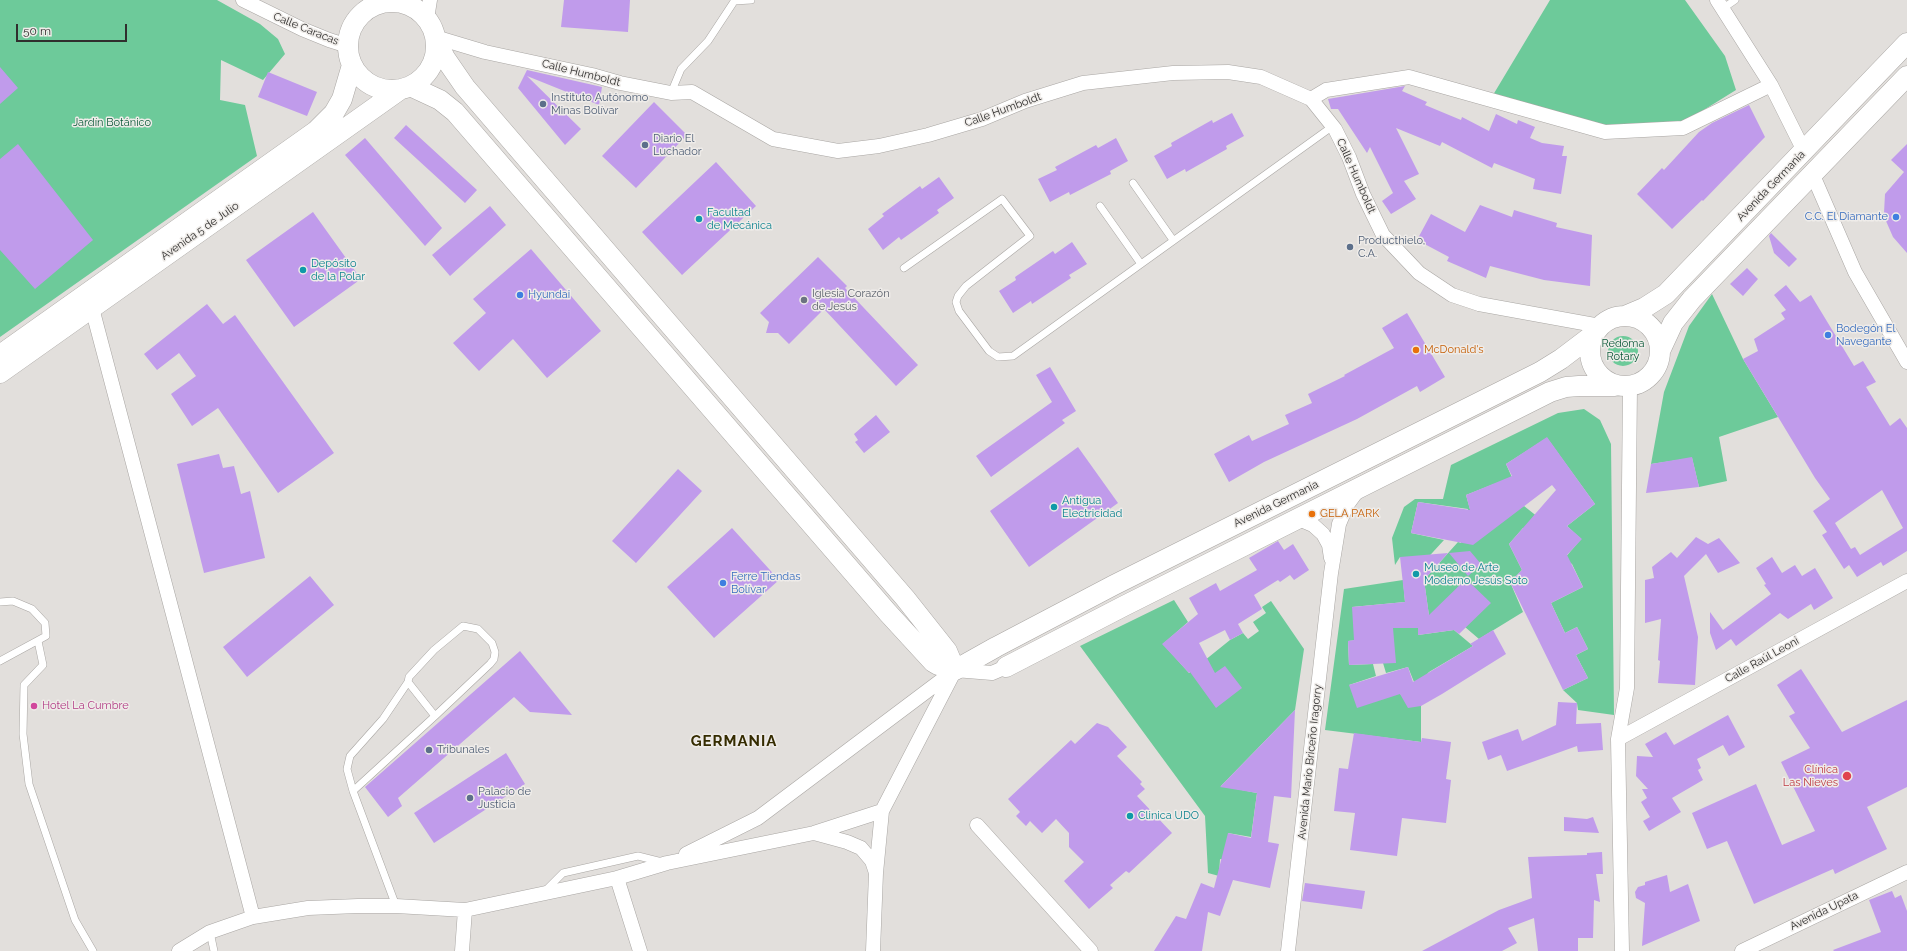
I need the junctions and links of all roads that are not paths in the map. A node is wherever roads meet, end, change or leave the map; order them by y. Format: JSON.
{"nodes":[{"id":1,"x":243,"y":0,"type":"edge"},
{"id":2,"x":430,"y":0,"type":"edge"},
{"id":3,"x":752,"y":0,"type":"edge"},
{"id":4,"x":1734,"y":0,"type":"edge"},
{"id":5,"x":398,"y":1,"type":"edge"},
{"id":6,"x":734,"y":1,"type":"edge"},
{"id":7,"x":1719,"y":4,"type":"edge"},
{"id":8,"x":364,"y":6,"type":"edge"},
{"id":9,"x":431,"y":28,"type":"junction"},
{"id":10,"x":1907,"y":43,"type":"edge"},
{"id":11,"x":350,"y":55,"type":"junction"},
{"id":12,"x":1907,"y":76,"type":"edge"},
{"id":13,"x":1771,"y":85,"type":"junction"},
{"id":14,"x":406,"y":88,"type":"junction"},
{"id":15,"x":671,"y":93,"type":"junction"},
{"id":16,"x":1311,"y":99,"type":"junction"},
{"id":17,"x":1333,"y":126,"type":"junction"},
{"id":18,"x":1804,"y":151,"type":"junction"},
{"id":19,"x":1812,"y":173,"type":"junction"},
{"id":20,"x":1132,"y":183,"type":"dead end"},
{"id":21,"x":1100,"y":206,"type":"dead end"},
{"id":22,"x":1173,"y":240,"type":"junction"},
{"id":23,"x":1141,"y":264,"type":"junction"},
{"id":24,"x":904,"y":268,"type":"dead end"},
{"id":25,"x":92,"y":308,"type":"junction"},
{"id":26,"x":1625,"y":316,"type":"junction"},
{"id":27,"x":1597,"y":330,"type":"junction"},
{"id":28,"x":1660,"y":352,"type":"junction"},
{"id":29,"x":0,"y":355,"type":"edge"},
{"id":30,"x":1907,"y":362,"type":"edge"},
{"id":31,"x":0,"y":373,"type":"edge"},
{"id":32,"x":1623,"y":386,"type":"junction"},
{"id":33,"x":1359,"y":488,"type":"junction"},
{"id":34,"x":1299,"y":519,"type":"junction"},
{"id":35,"x":1331,"y":572,"type":"junction"},
{"id":36,"x":1907,"y":581,"type":"edge"},
{"id":37,"x":0,"y":602,"type":"edge"},
{"id":38,"x":38,"y":641,"type":"junction"},
{"id":39,"x":0,"y":661,"type":"edge"},
{"id":40,"x":1006,"y":667,"type":"joint"},
{"id":41,"x":955,"y":670,"type":"junction"},
{"id":42,"x":408,"y":682,"type":"junction"},
{"id":43,"x":435,"y":716,"type":"junction"},
{"id":44,"x":1618,"y":740,"type":"junction"},
{"id":45,"x":353,"y":791,"type":"junction"},
{"id":46,"x":882,"y":811,"type":"junction"},
{"id":47,"x":977,"y":825,"type":"dead end"},
{"id":48,"x":814,"y":833,"type":"junction"},
{"id":49,"x":667,"y":863,"type":"junction"},
{"id":50,"x":1907,"y":872,"type":"edge"},
{"id":51,"x":876,"y":873,"type":"junction"},
{"id":52,"x":617,"y":878,"type":"junction"},
{"id":53,"x":543,"y":893,"type":"junction"},
{"id":54,"x":396,"y":906,"type":"junction"},
{"id":55,"x":465,"y":910,"type":"junction"},
{"id":56,"x":253,"y":917,"type":"junction"},
{"id":57,"x":210,"y":932,"type":"junction"},
{"id":58,"x":93,"y":951,"type":"edge"},
{"id":59,"x":179,"y":951,"type":"edge"},
{"id":60,"x":214,"y":951,"type":"edge"},
{"id":61,"x":462,"y":951,"type":"edge"},
{"id":62,"x":640,"y":951,"type":"edge"},
{"id":63,"x":872,"y":951,"type":"edge"},
{"id":64,"x":1091,"y":951,"type":"edge"},
{"id":65,"x":1288,"y":951,"type":"edge"},
{"id":66,"x":1622,"y":951,"type":"edge"},
{"id":67,"x":1742,"y":951,"type":"edge"}],
"edges":[{"from":1,"to":11,"type":"street","name":"Calle Caracas"},
{"from":2,"to":9,"type":"street"},
{"from":3,"to":6,"type":"lane"},
{"from":4,"to":7,"type":"lane"},
{"from":5,"to":8,"type":"street"},
{"from":5,"to":9,"type":"street"},
{"from":6,"to":15,"type":"lane"},
{"from":7,"to":13,"type":"street"},
{"from":8,"to":11,"type":"street"},
{"from":9,"to":14,"type":"street"},
{"from":9,"to":15,"type":"street","name":"Calle Humboldt"},
{"from":9,"to":41,"type":"street"},
{"from":10,"to":18,"type":"street","name":"Avenida Germania"},
{"from":11,"to":14,"type":"street"},
{"from":11,"to":29,"type":"street","name":"Avenida 5 de Julio"},
{"from":12,"to":19,"type":"street","name":"Avenida Germania"},
{"from":13,"to":16,"type":"street"},
{"from":13,"to":18,"type":"street"},
{"from":14,"to":25,"type":"street","name":"Avenida 5 de Julio"},
{"from":14,"to":41,"type":"street"},
{"from":15,"to":16,"type":"street","name":"Calle Humboldt"},
{"from":16,"to":17,"type":"street","name":"Calle Humboldt"},
{"from":17,"to":22,"type":"lane"},
{"from":17,"to":27,"type":"street","name":"Calle Humboldt"},
{"from":18,"to":26,"type":"street","name":"Avenida Germania"},
{"from":19,"to":28,"type":"street","name":"Avenida Germania"},
{"from":19,"to":30,"type":"street"},
{"from":20,"to":22,"type":"lane"},
{"from":21,"to":23,"type":"lane"},
{"from":22,"to":23,"type":"lane"},
{"from":23,"to":24,"type":"lane"},
{"from":25,"to":31,"type":"street","name":"Avenida 5 de Julio"},
{"from":25,"to":56,"type":"street"},
{"from":26,"to":27,"type":"street"},
{"from":26,"to":28,"type":"street"},
{"from":27,"to":32,"type":"street"},
{"from":27,"to":41,"type":"street","name":"Avenida Germania"},
{"from":28,"to":32,"type":"street"},
{"from":32,"to":33,"type":"street","name":"Avenida Germania"},
{"from":32,"to":44,"type":"street"},
{"from":33,"to":34,"type":"street","name":"Avenida Germania"},
{"from":33,"to":35,"type":"street","name":"Avenida Mario Briceño Iragorry"},
{"from":34,"to":35,"type":"street","name":"Avenida Mario Briceño Iragorry"},
{"from":34,"to":40,"type":"street","name":"Avenida Germania"},
{"from":35,"to":65,"type":"street","name":"Avenida Mario Briceño Iragorry"},
{"from":36,"to":44,"type":"street","name":"Calle Raúl Leoni"},
{"from":37,"to":38,"type":"lane"},
{"from":38,"to":39,"type":"lane"},
{"from":38,"to":58,"type":"lane"},
{"from":40,"to":41,"type":"street"},
{"from":41,"to":46,"type":"street"},
{"from":41,"to":49,"type":"street"},
{"from":42,"to":43,"type":"lane"},
{"from":42,"to":43,"type":"lane"},
{"from":42,"to":45,"type":"lane"},
{"from":43,"to":45,"type":"lane"},
{"from":44,"to":66,"type":"street"},
{"from":45,"to":54,"type":"lane"},
{"from":46,"to":48,"type":"street"},
{"from":46,"to":51,"type":"street"},
{"from":47,"to":64,"type":"street"},
{"from":48,"to":49,"type":"street"},
{"from":48,"to":51,"type":"street"},
{"from":49,"to":52,"type":"street"},
{"from":49,"to":53,"type":"lane"},
{"from":50,"to":67,"type":"street","name":"Avenida Upata"},
{"from":51,"to":63,"type":"street"},
{"from":52,"to":53,"type":"street"},
{"from":52,"to":62,"type":"street"},
{"from":53,"to":55,"type":"street"},
{"from":54,"to":55,"type":"street"},
{"from":54,"to":56,"type":"street"},
{"from":55,"to":61,"type":"street"},
{"from":56,"to":57,"type":"street"},
{"from":57,"to":59,"type":"street"},
{"from":57,"to":60,"type":"lane"}]}
